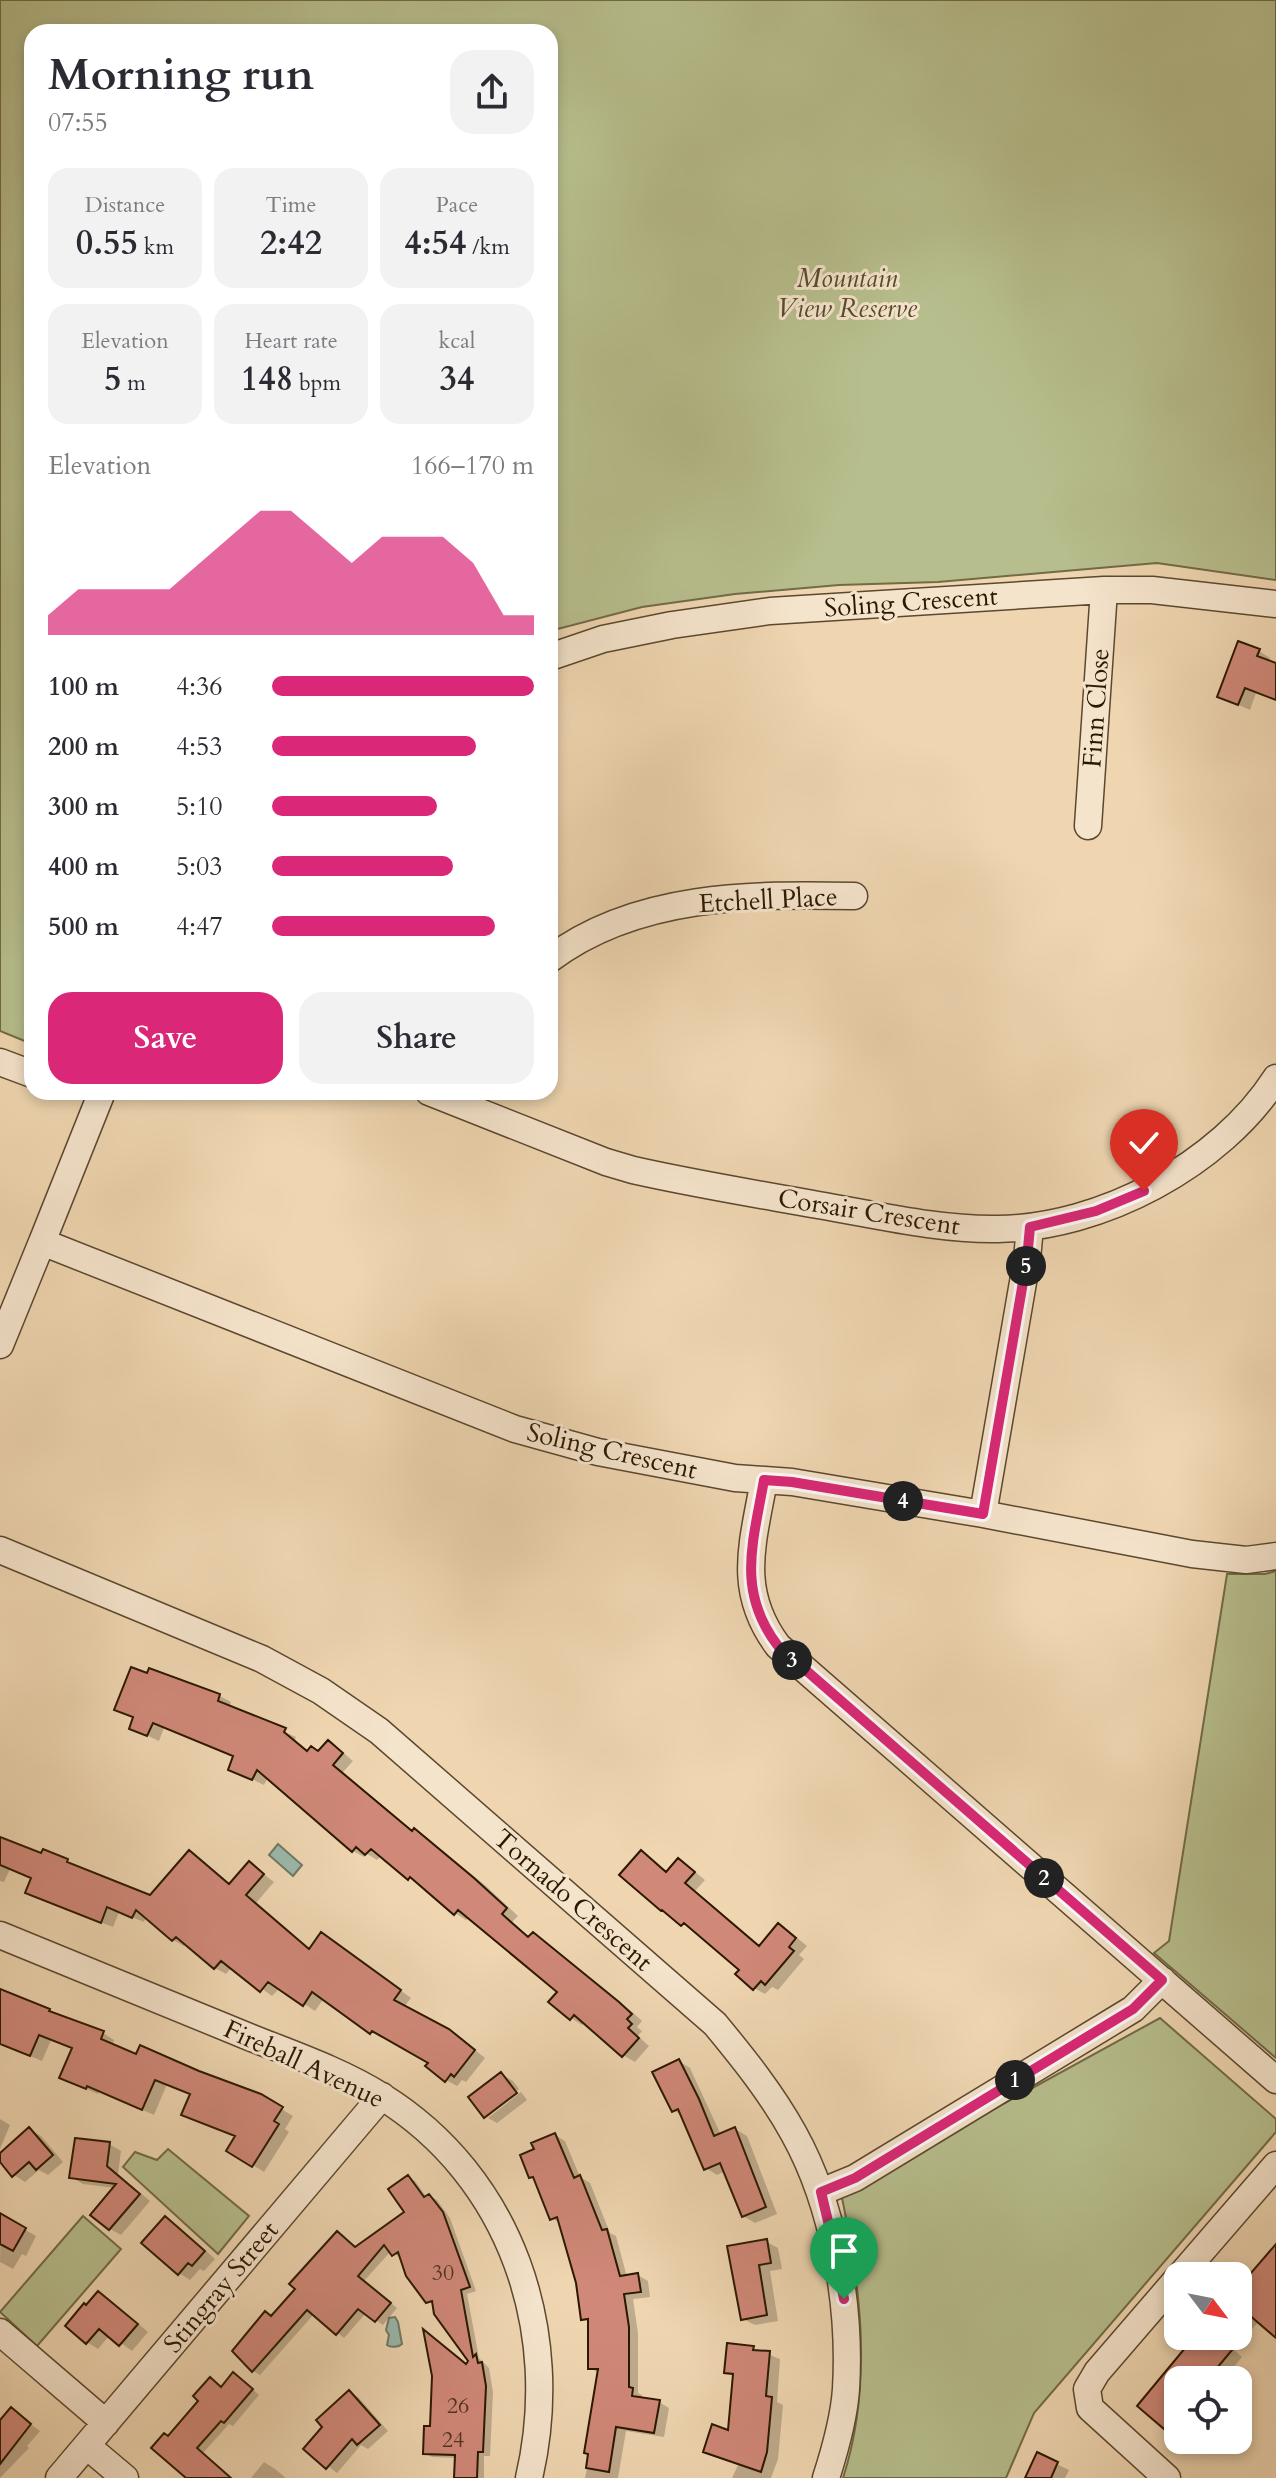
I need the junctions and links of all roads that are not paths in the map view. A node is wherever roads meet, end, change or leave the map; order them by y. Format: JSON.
{"nodes":[{"id":1,"x":1104,"y":590,"type":"junction"},
{"id":2,"x":1276,"y":604,"type":"edge"},
{"id":3,"x":558,"y":654,"type":"edge"},
{"id":4,"x":1088,"y":826,"type":"dead end"},
{"id":5,"x":854,"y":896,"type":"dead end"},
{"id":6,"x":558,"y":954,"type":"edge"},
{"id":7,"x":0,"y":1062,"type":"edge"},
{"id":8,"x":24,"y":1071,"type":"edge"},
{"id":9,"x":1276,"y":1078,"type":"edge"},
{"id":10,"x":91,"y":1100,"type":"edge"},
{"id":11,"x":474,"y":1100,"type":"edge"},
{"id":12,"x":1030,"y":1227,"type":"junction"},
{"id":13,"x":42,"y":1242,"type":"junction"},
{"id":14,"x":0,"y":1345,"type":"edge"},
{"id":15,"x":764,"y":1480,"type":"junction"},
{"id":16,"x":983,"y":1514,"type":"junction"},
{"id":17,"x":0,"y":1550,"type":"edge"},
{"id":18,"x":1276,"y":1556,"type":"edge"},
{"id":19,"x":0,"y":1935,"type":"edge"},
{"id":20,"x":1162,"y":1980,"type":"junction"},
{"id":21,"x":1276,"y":2080,"type":"edge"},
{"id":22,"x":382,"y":2096,"type":"junction"},
{"id":23,"x":1276,"y":2165,"type":"edge"},
{"id":24,"x":821,"y":2192,"type":"junction"},
{"id":25,"x":1192,"y":2262,"type":"edge"},
{"id":26,"x":1164,"y":2294,"type":"edge"},
{"id":27,"x":0,"y":2332,"type":"edge"},
{"id":28,"x":106,"y":2423,"type":"junction"},
{"id":29,"x":87,"y":2446,"type":"junction"},
{"id":30,"x":59,"y":2478,"type":"edge"},
{"id":31,"x":125,"y":2478,"type":"edge"},
{"id":32,"x":529,"y":2478,"type":"edge"},
{"id":33,"x":826,"y":2478,"type":"edge"},
{"id":34,"x":1167,"y":2478,"type":"edge"}],
"edges":[{"from":1,"to":2,"type":"street","name":"Soling Crescent"},
{"from":1,"to":3,"type":"street","name":"Soling Crescent"},
{"from":1,"to":4,"type":"street","name":"Finn Close"},
{"from":5,"to":6,"type":"street","name":"Etchell Place"},
{"from":7,"to":8,"type":"street"},
{"from":9,"to":12,"type":"street","name":"Corsair Crescent"},
{"from":10,"to":13,"type":"street"},
{"from":11,"to":12,"type":"street","name":"Corsair Crescent"},
{"from":12,"to":16,"type":"street"},
{"from":13,"to":14,"type":"street"},
{"from":13,"to":15,"type":"street","name":"Soling Crescent"},
{"from":15,"to":16,"type":"street","name":"Soling Crescent"},
{"from":15,"to":20,"type":"street"},
{"from":16,"to":18,"type":"street","name":"Soling Crescent"},
{"from":17,"to":24,"type":"street","name":"Tornado Crescent"},
{"from":19,"to":22,"type":"street","name":"Fireball Avenue"},
{"from":20,"to":21,"type":"street"},
{"from":20,"to":24,"type":"street"},
{"from":22,"to":28,"type":"street","name":"Stingray Street"},
{"from":22,"to":32,"type":"street","name":"Fireball Avenue"},
{"from":23,"to":25,"type":"street"},
{"from":24,"to":33,"type":"street","name":"Tornado Crescent"},
{"from":26,"to":34,"type":"street"},
{"from":27,"to":28,"type":"street"},
{"from":28,"to":29,"type":"street","name":"Stingray Street"},
{"from":29,"to":30,"type":"street","name":"Stingray Street"},
{"from":29,"to":31,"type":"street"}]}
